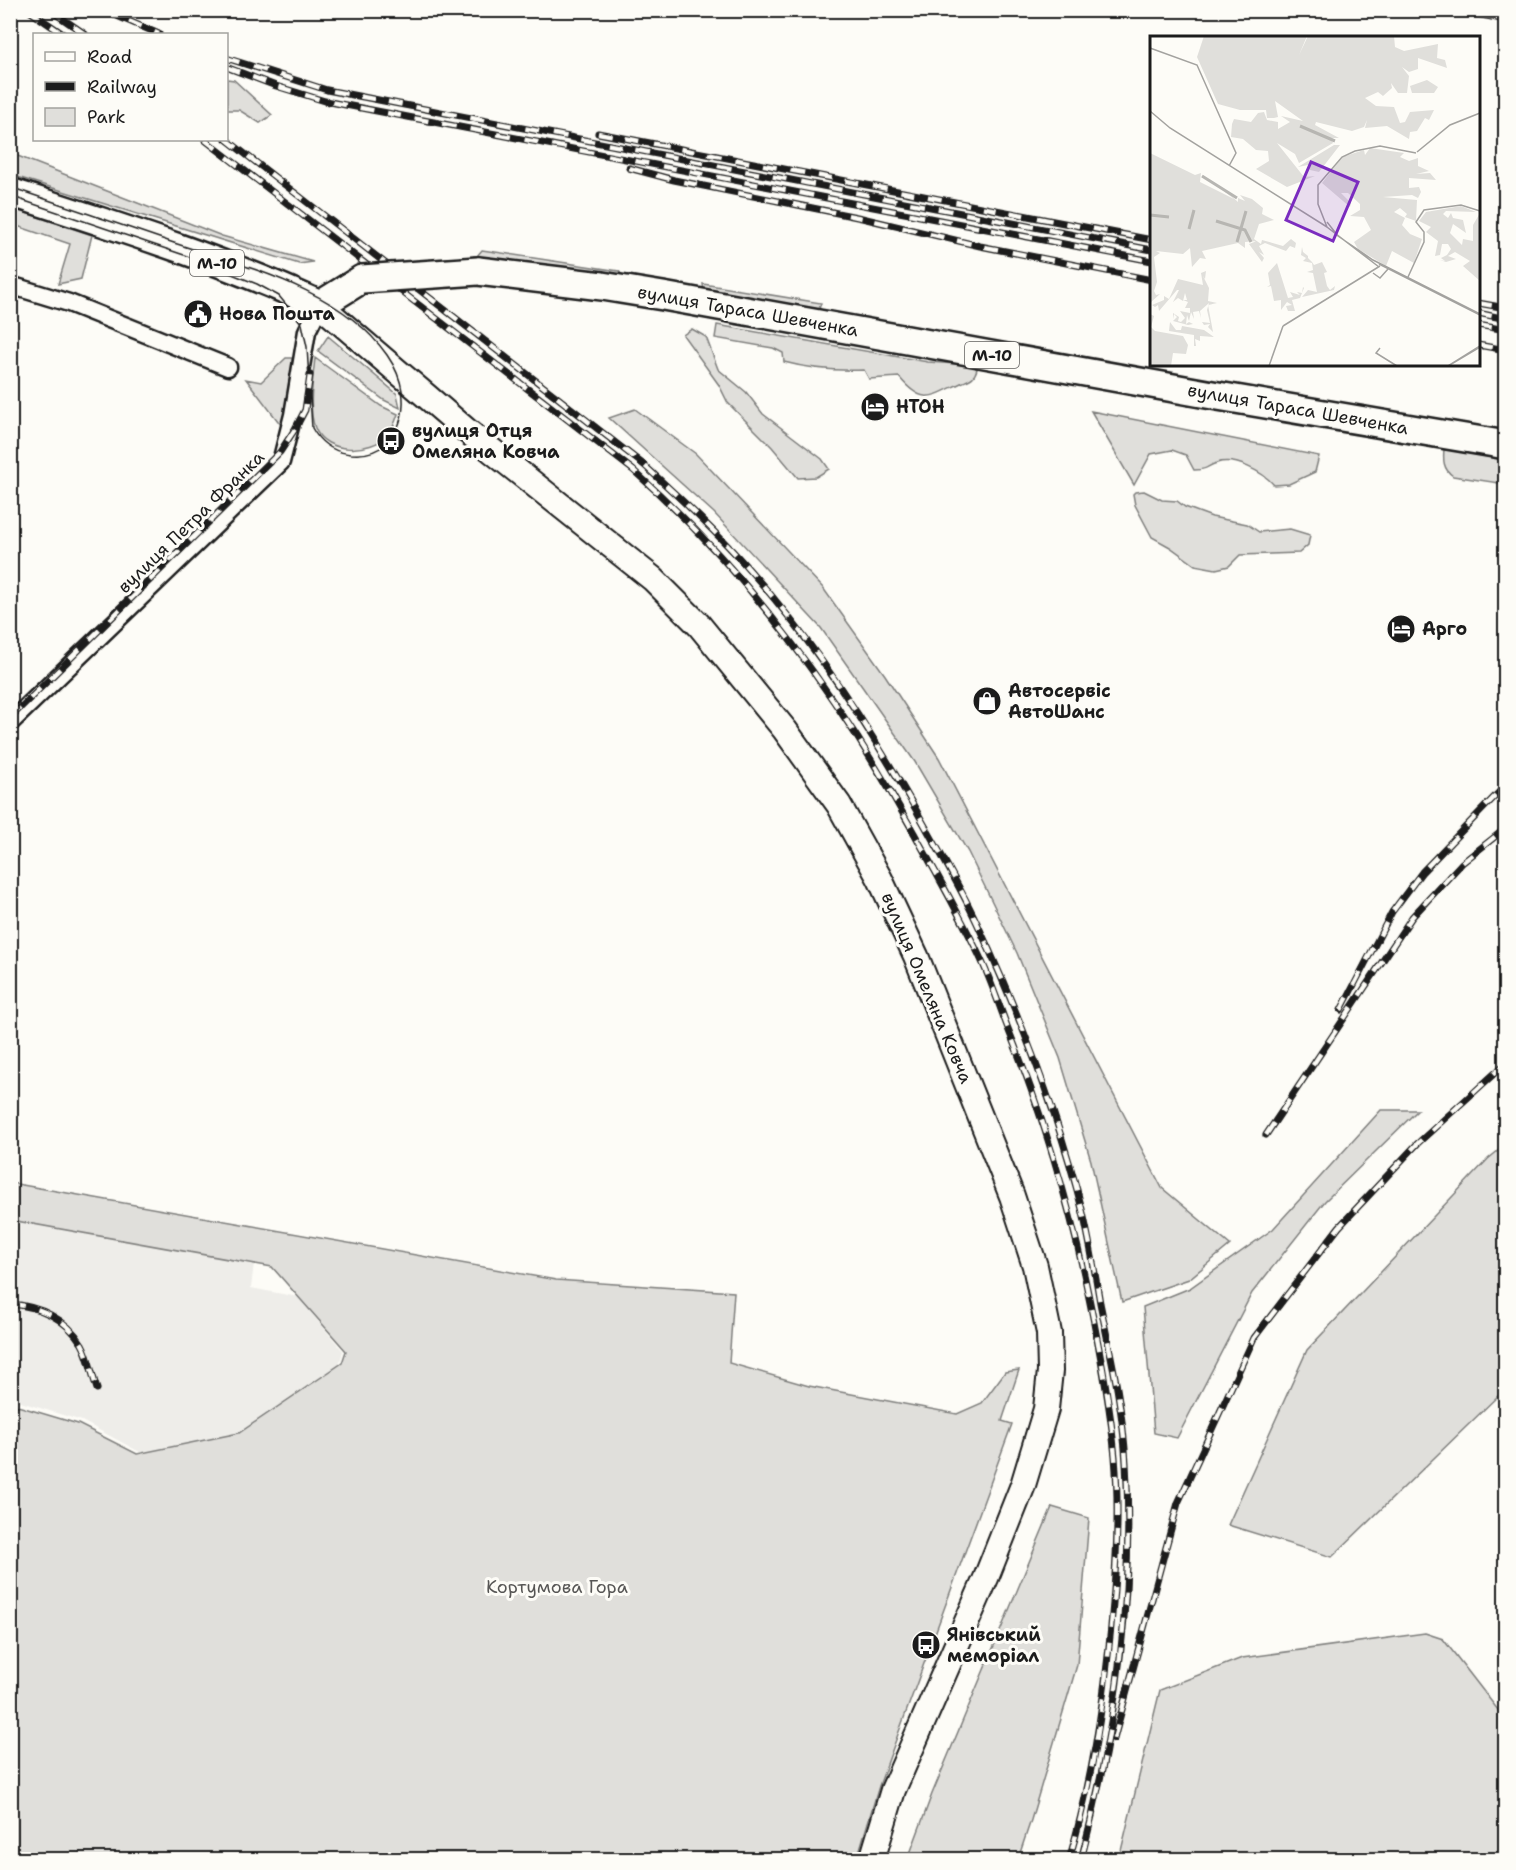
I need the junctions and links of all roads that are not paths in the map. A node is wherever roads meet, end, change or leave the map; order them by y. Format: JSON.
{"nodes":[{"id":1,"x":10,"y":192,"type":"edge"},
{"id":2,"x":10,"y":285,"type":"edge"},
{"id":3,"x":320,"y":305,"type":"junction"},
{"id":4,"x":228,"y":367,"type":"dead end"},
{"id":5,"x":1506,"y":445,"type":"edge"},
{"id":6,"x":10,"y":723,"type":"edge"},
{"id":7,"x":872,"y":1860,"type":"edge"}],
"edges":[{"from":1,"to":3,"type":"main road","number":"М-10"},
{"from":2,"to":4,"type":"street"},
{"from":3,"to":5,"type":"main road","name":"вулиця Тараса Шевченка","number":"М-10","bridge":true},
{"from":3,"to":6,"type":"street","name":"вулиця Петра Франка"},
{"from":3,"to":7,"type":"main road","name":"вулиця Омеляна Ковча"}]}
